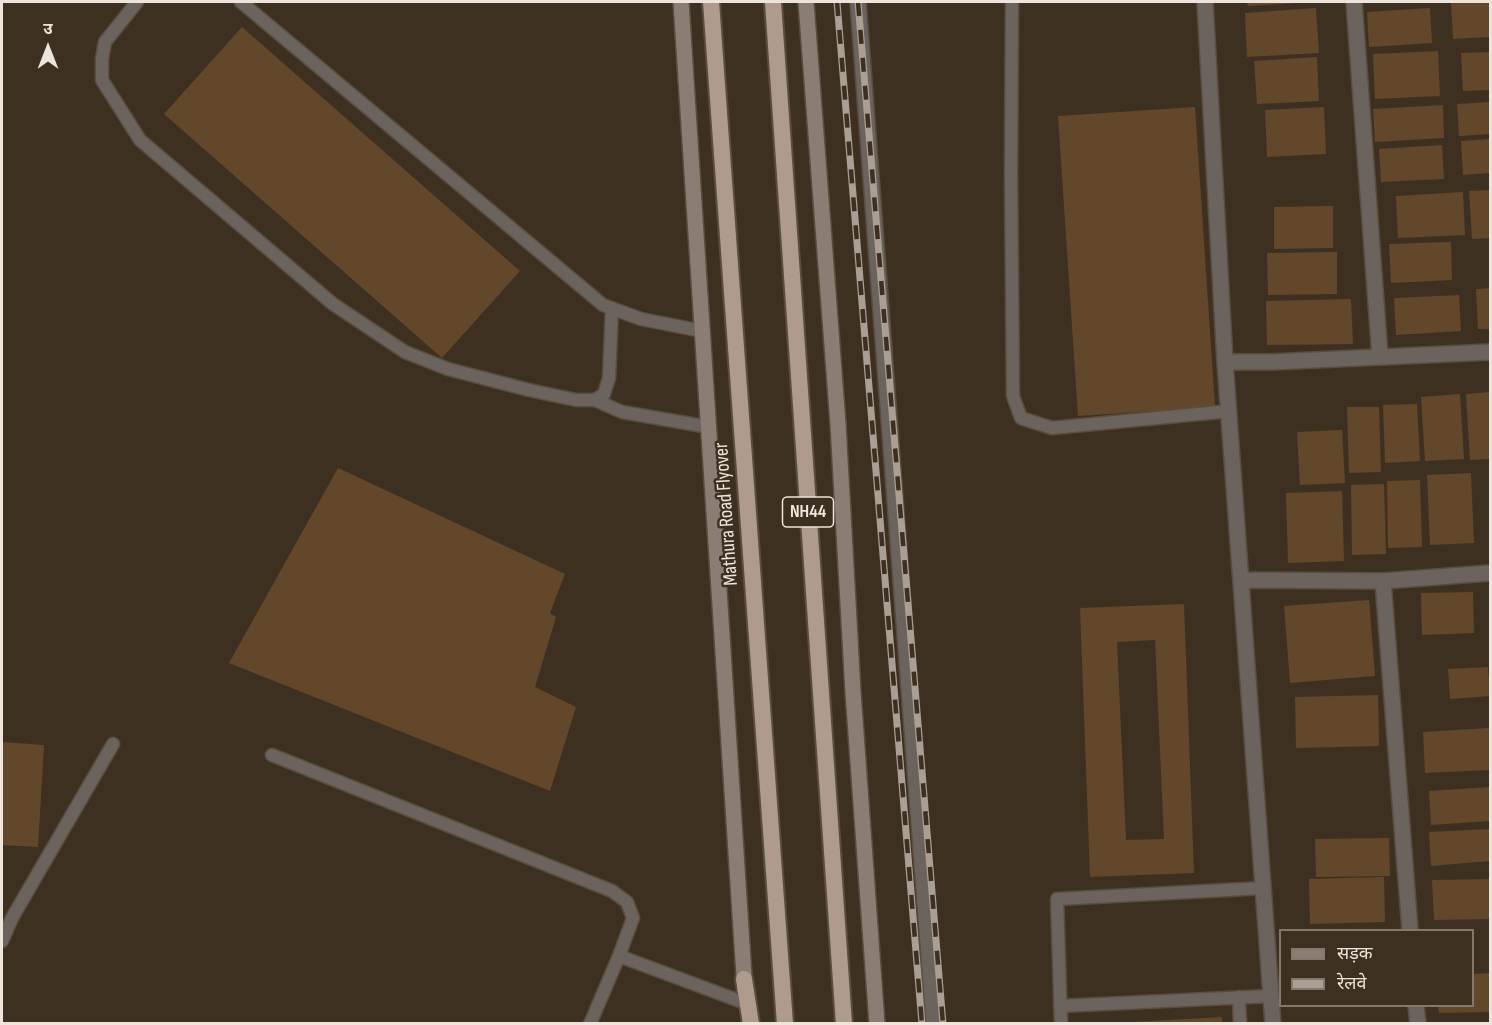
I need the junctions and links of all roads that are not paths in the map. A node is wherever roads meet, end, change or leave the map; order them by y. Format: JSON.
{"nodes":[{"id":1,"x":137,"y":2,"type":"edge"},
{"id":2,"x":241,"y":2,"type":"edge"},
{"id":3,"x":681,"y":2,"type":"edge"},
{"id":4,"x":711,"y":2,"type":"edge"},
{"id":5,"x":772,"y":2,"type":"edge"},
{"id":6,"x":806,"y":2,"type":"edge"},
{"id":7,"x":858,"y":2,"type":"edge"},
{"id":8,"x":1012,"y":2,"type":"edge"},
{"id":9,"x":1205,"y":2,"type":"edge"},
{"id":10,"x":1353,"y":2,"type":"edge"},
{"id":11,"x":612,"y":308,"type":"junction"},
{"id":12,"x":702,"y":331,"type":"junction"},
{"id":13,"x":1491,"y":352,"type":"edge"},
{"id":14,"x":1380,"y":357,"type":"junction"},
{"id":15,"x":1226,"y":362,"type":"junction"},
{"id":16,"x":595,"y":400,"type":"junction"},
{"id":17,"x":1230,"y":411,"type":"junction"},
{"id":18,"x":709,"y":428,"type":"junction"},
{"id":19,"x":1491,"y":573,"type":"edge"},
{"id":20,"x":1242,"y":580,"type":"junction"},
{"id":21,"x":1383,"y":581,"type":"junction"},
{"id":22,"x":113,"y":744,"type":"dead end"},
{"id":23,"x":272,"y":755,"type":"dead end"},
{"id":24,"x":1264,"y":888,"type":"junction"},
{"id":25,"x":7,"y":918,"type":"edge"},
{"id":26,"x":1410,"y":929,"type":"edge"},
{"id":27,"x":2,"y":941,"type":"edge"},
{"id":28,"x":619,"y":956,"type":"junction"},
{"id":29,"x":744,"y":979,"type":"junction"},
{"id":30,"x":1271,"y":996,"type":"junction"},
{"id":31,"x":1239,"y":997,"type":"junction"},
{"id":32,"x":745,"y":1003,"type":"junction"},
{"id":33,"x":1060,"y":1006,"type":"junction"},
{"id":34,"x":1416,"y":1007,"type":"edge"},
{"id":35,"x":590,"y":1023,"type":"edge"},
{"id":36,"x":745,"y":1023,"type":"edge"},
{"id":37,"x":751,"y":1023,"type":"edge"},
{"id":38,"x":785,"y":1023,"type":"edge"},
{"id":39,"x":844,"y":1023,"type":"edge"},
{"id":40,"x":877,"y":1023,"type":"edge"},
{"id":41,"x":934,"y":1023,"type":"edge"},
{"id":42,"x":1061,"y":1023,"type":"edge"},
{"id":43,"x":1240,"y":1023,"type":"edge"},
{"id":44,"x":1273,"y":1023,"type":"edge"},
{"id":45,"x":1418,"y":1023,"type":"edge"}],
"edges":[{"from":1,"to":16,"type":"lane"},
{"from":2,"to":11,"type":"lane"},
{"from":3,"to":12,"type":"main road"},
{"from":4,"to":38,"type":"highway","name":"Mathura Road Flyover"},
{"from":5,"to":39,"type":"highway","number":"NH44"},
{"from":6,"to":40,"type":"main road"},
{"from":7,"to":41,"type":"street"},
{"from":8,"to":17,"type":"lane"},
{"from":9,"to":15,"type":"street"},
{"from":10,"to":14,"type":"street"},
{"from":11,"to":12,"type":"lane"},
{"from":11,"to":16,"type":"lane"},
{"from":12,"to":18,"type":"main road"},
{"from":13,"to":14,"type":"street"},
{"from":14,"to":15,"type":"street"},
{"from":15,"to":17,"type":"street"},
{"from":16,"to":18,"type":"lane"},
{"from":17,"to":20,"type":"street"},
{"from":18,"to":29,"type":"main road"},
{"from":19,"to":21,"type":"street"},
{"from":20,"to":21,"type":"street"},
{"from":20,"to":24,"type":"street"},
{"from":21,"to":26,"type":"street"},
{"from":22,"to":25,"type":"lane"},
{"from":23,"to":28,"type":"lane"},
{"from":24,"to":30,"type":"street"},
{"from":24,"to":33,"type":"lane"},
{"from":25,"to":27,"type":"lane"},
{"from":28,"to":32,"type":"lane"},
{"from":28,"to":35,"type":"lane"},
{"from":29,"to":32,"type":"main road"},
{"from":29,"to":37,"type":"highway"},
{"from":30,"to":31,"type":"lane"},
{"from":30,"to":44,"type":"street"},
{"from":31,"to":33,"type":"lane"},
{"from":31,"to":43,"type":"lane"},
{"from":32,"to":36,"type":"main road"},
{"from":33,"to":42,"type":"lane"},
{"from":34,"to":45,"type":"street"}]}
